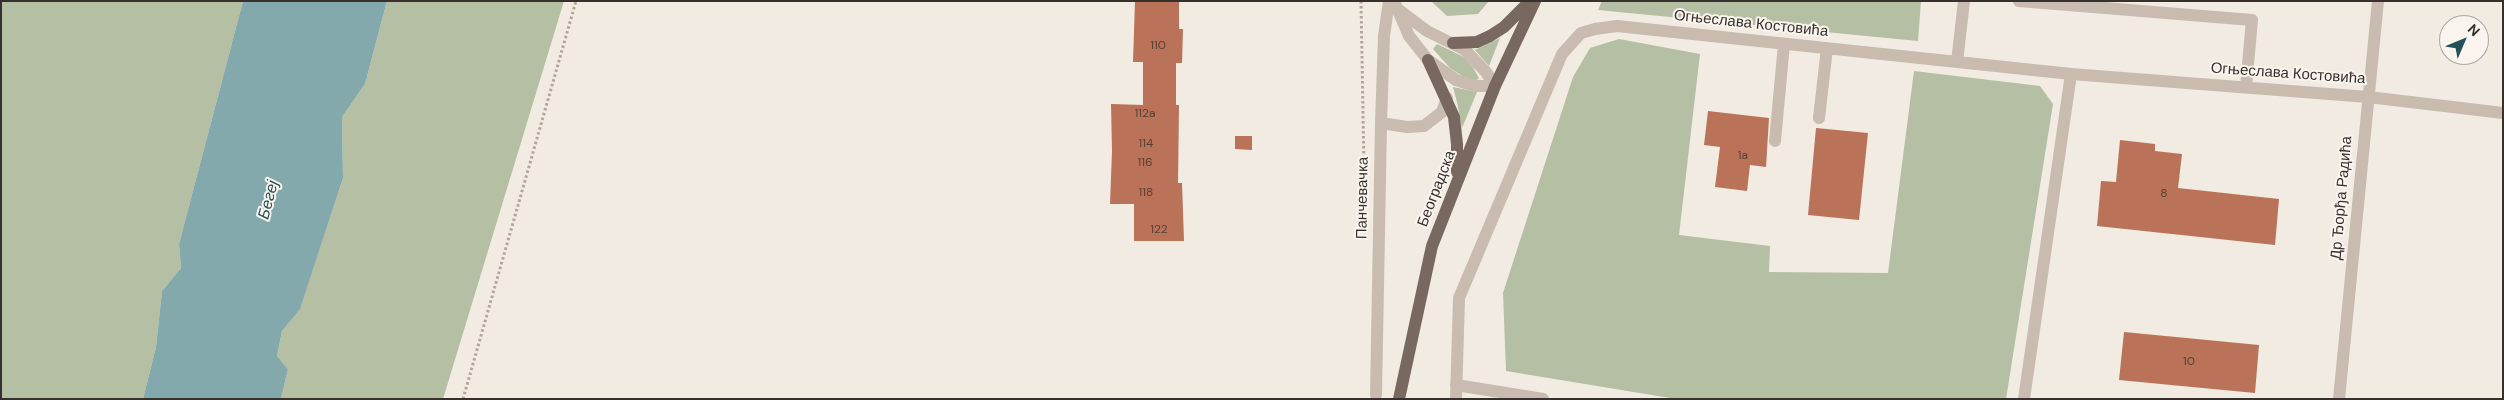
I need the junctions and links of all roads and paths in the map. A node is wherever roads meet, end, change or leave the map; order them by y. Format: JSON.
{"nodes":[{"id":1,"x":576,"y":1,"type":"edge"},
{"id":2,"x":1530,"y":1,"type":"edge"},
{"id":3,"x":1535,"y":1,"type":"edge"},
{"id":4,"x":1964,"y":1,"type":"edge"},
{"id":5,"x":2019,"y":1,"type":"edge"},
{"id":6,"x":2378,"y":1,"type":"edge"},
{"id":7,"x":1393,"y":4,"type":"edge"},
{"id":8,"x":2162,"y":7,"type":"edge"},
{"id":9,"x":1453,"y":43,"type":"junction"},
{"id":10,"x":1784,"y":44,"type":"junction"},
{"id":11,"x":1827,"y":48,"type":"junction"},
{"id":12,"x":1428,"y":60,"type":"junction"},
{"id":13,"x":1957,"y":62,"type":"junction"},
{"id":14,"x":2071,"y":74,"type":"junction"},
{"id":15,"x":1495,"y":86,"type":"junction"},
{"id":16,"x":2246,"y":87,"type":"junction"},
{"id":17,"x":2368,"y":97,"type":"junction"},
{"id":18,"x":1447,"y":98,"type":"junction"},
{"id":19,"x":2503,"y":113,"type":"edge"},
{"id":20,"x":1819,"y":118,"type":"dead end"},
{"id":21,"x":1381,"y":123,"type":"junction"},
{"id":22,"x":1776,"y":141,"type":"dead end"},
{"id":23,"x":1457,"y":181,"type":"junction"},
{"id":24,"x":1456,"y":385,"type":"junction"},
{"id":25,"x":1376,"y":395,"type":"dead end"},
{"id":26,"x":463,"y":399,"type":"edge"},
{"id":27,"x":1399,"y":399,"type":"edge"},
{"id":28,"x":1456,"y":399,"type":"edge"},
{"id":29,"x":1543,"y":399,"type":"edge"},
{"id":30,"x":2024,"y":399,"type":"edge"},
{"id":31,"x":2339,"y":399,"type":"edge"}],
"edges":[{"from":1,"to":26,"type":"path"},
{"from":2,"to":9,"type":"main road"},
{"from":3,"to":15,"type":"main road","name":"Београдска"},
{"from":4,"to":13,"type":"street"},
{"from":5,"to":8,"type":"street"},
{"from":6,"to":17,"type":"street","name":"Др Ђорђа Радића"},
{"from":7,"to":9,"type":"street"},
{"from":7,"to":12,"type":"street"},
{"from":7,"to":21,"type":"street","name":"Панчевачка"},
{"from":8,"to":16,"type":"street"},
{"from":9,"to":15,"type":"street"},
{"from":10,"to":11,"type":"street","name":"Огњеслава Костовића"},
{"from":10,"to":22,"type":"street"},
{"from":10,"to":24,"type":"street","name":"Огњеслава Костовића"},
{"from":11,"to":13,"type":"street","name":"Огњеслава Костовића"},
{"from":11,"to":20,"type":"street"},
{"from":12,"to":15,"type":"street"},
{"from":12,"to":18,"type":"main road"},
{"from":13,"to":14,"type":"street","name":"Огњеслава Костовића"},
{"from":14,"to":16,"type":"street","name":"Огњеслава Костовића"},
{"from":14,"to":30,"type":"street"},
{"from":15,"to":23,"type":"main road","name":"Београдска"},
{"from":16,"to":17,"type":"street","name":"Огњеслава Костовића"},
{"from":17,"to":19,"type":"street","name":"Огњеслава Костовића"},
{"from":17,"to":31,"type":"street","name":"Др Ђорђа Радића"},
{"from":18,"to":21,"type":"street"},
{"from":18,"to":23,"type":"main road"},
{"from":21,"to":25,"type":"street","name":"Панчевачка"},
{"from":23,"to":27,"type":"main road","name":"Београдска"},
{"from":24,"to":28,"type":"street","name":"Огњеслава Костовића"},
{"from":24,"to":29,"type":"street"}]}
